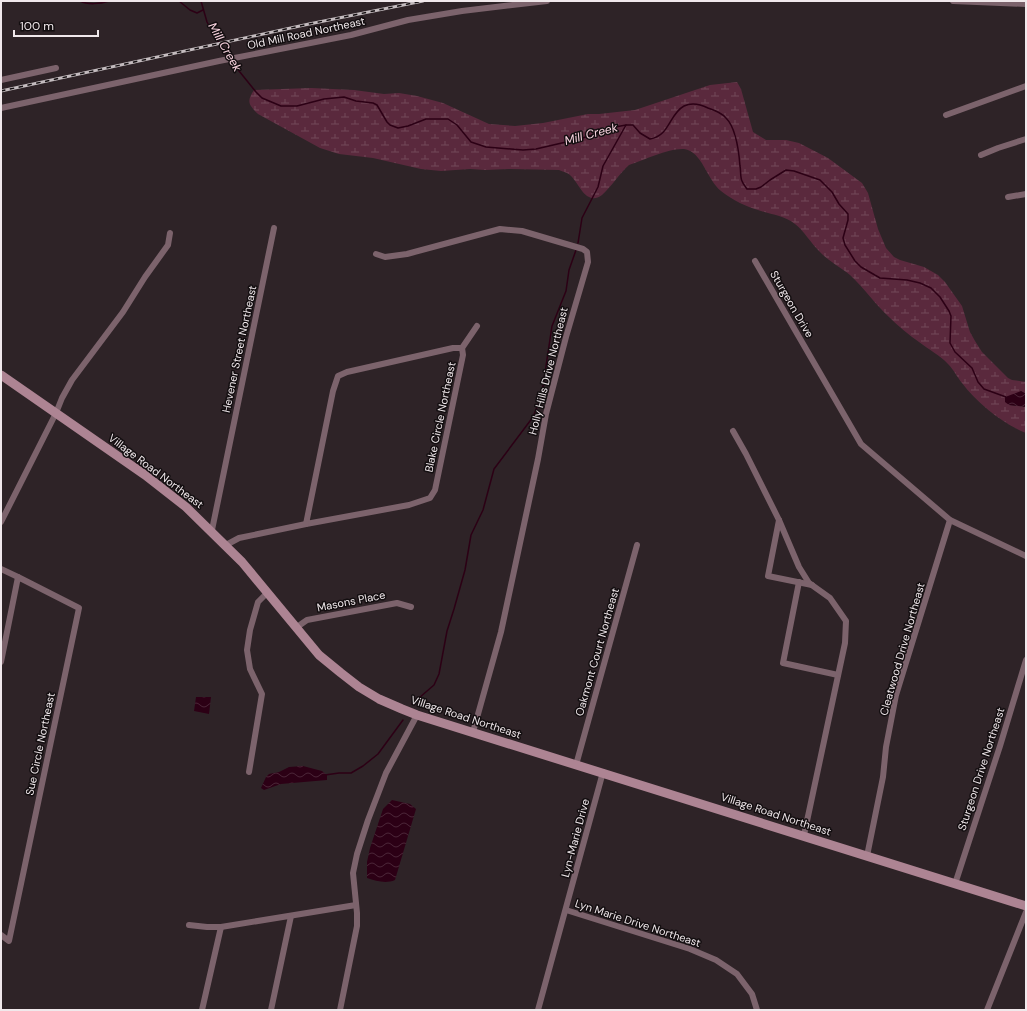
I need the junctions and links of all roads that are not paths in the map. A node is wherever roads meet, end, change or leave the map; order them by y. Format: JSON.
{"nodes":[{"id":1,"x":547,"y":1,"type":"edge"},
{"id":2,"x":953,"y":1,"type":"edge"},
{"id":3,"x":1026,"y":4,"type":"edge"},
{"id":4,"x":56,"y":68,"type":"dead end"},
{"id":5,"x":1,"y":80,"type":"edge"},
{"id":6,"x":1026,"y":86,"type":"edge"},
{"id":7,"x":1,"y":108,"type":"edge"},
{"id":8,"x":946,"y":115,"type":"dead end"},
{"id":9,"x":1026,"y":139,"type":"edge"},
{"id":10,"x":980,"y":155,"type":"dead end"},
{"id":11,"x":1026,"y":194,"type":"edge"},
{"id":12,"x":1008,"y":196,"type":"dead end"},
{"id":13,"x":274,"y":228,"type":"dead end"},
{"id":14,"x":170,"y":232,"type":"dead end"},
{"id":15,"x":376,"y":254,"type":"dead end"},
{"id":16,"x":755,"y":261,"type":"dead end"},
{"id":17,"x":477,"y":326,"type":"dead end"},
{"id":18,"x":462,"y":348,"type":"junction"},
{"id":19,"x":1,"y":374,"type":"edge"},
{"id":20,"x":56,"y":413,"type":"junction"},
{"id":21,"x":733,"y":431,"type":"dead end"},
{"id":22,"x":779,"y":520,"type":"junction"},
{"id":23,"x":950,"y":520,"type":"junction"},
{"id":24,"x":1,"y":522,"type":"edge"},
{"id":25,"x":306,"y":524,"type":"junction"},
{"id":26,"x":212,"y":530,"type":"junction"},
{"id":27,"x":226,"y":545,"type":"junction"},
{"id":28,"x":637,"y":545,"type":"dead end"},
{"id":29,"x":1026,"y":556,"type":"edge"},
{"id":30,"x":1,"y":569,"type":"edge"},
{"id":31,"x":18,"y":577,"type":"junction"},
{"id":32,"x":799,"y":582,"type":"junction"},
{"id":33,"x":813,"y":585,"type":"junction"},
{"id":34,"x":268,"y":592,"type":"junction"},
{"id":35,"x":411,"y":607,"type":"dead end"},
{"id":36,"x":297,"y":627,"type":"junction"},
{"id":37,"x":1026,"y":660,"type":"edge"},
{"id":38,"x":1,"y":662,"type":"edge"},
{"id":39,"x":838,"y":675,"type":"junction"},
{"id":40,"x":418,"y":715,"type":"junction"},
{"id":41,"x":473,"y":732,"type":"junction"},
{"id":42,"x":576,"y":765,"type":"junction"},
{"id":43,"x":249,"y":772,"type":"dead end"},
{"id":44,"x":603,"y":772,"type":"junction"},
{"id":45,"x":804,"y":835,"type":"junction"},
{"id":46,"x":867,"y":856,"type":"junction"},
{"id":47,"x":955,"y":884,"type":"junction"},
{"id":48,"x":356,"y":905,"type":"junction"},
{"id":49,"x":1026,"y":906,"type":"edge"},
{"id":50,"x":566,"y":910,"type":"junction"},
{"id":51,"x":1026,"y":912,"type":"edge"},
{"id":52,"x":291,"y":916,"type":"junction"},
{"id":53,"x":189,"y":925,"type":"dead end"},
{"id":54,"x":221,"y":927,"type":"junction"},
{"id":55,"x":1,"y":935,"type":"edge"},
{"id":56,"x":202,"y":1010,"type":"edge"},
{"id":57,"x":271,"y":1010,"type":"edge"},
{"id":58,"x":340,"y":1010,"type":"edge"},
{"id":59,"x":538,"y":1010,"type":"edge"},
{"id":60,"x":757,"y":1010,"type":"edge"},
{"id":61,"x":987,"y":1010,"type":"edge"}],
"edges":[{"from":1,"to":7,"type":"street","name":"Old Mill Road Northeast"},
{"from":2,"to":3,"type":"street"},
{"from":4,"to":5,"type":"street"},
{"from":6,"to":8,"type":"street"},
{"from":9,"to":10,"type":"street"},
{"from":11,"to":12,"type":"street"},
{"from":13,"to":26,"type":"street","name":"Hevener Street Northeast"},
{"from":14,"to":20,"type":"street"},
{"from":15,"to":41,"type":"street","name":"Holly Hills Drive Northeast"},
{"from":16,"to":23,"type":"street","name":"Sturgeon Drive"},
{"from":17,"to":18,"type":"street"},
{"from":18,"to":25,"type":"street","name":"Blake Circle Northeast"},
{"from":18,"to":25,"type":"street","name":"Blake Circle Northeast"},
{"from":19,"to":20,"type":"main road","name":"Village Road Northeast"},
{"from":20,"to":24,"type":"street"},
{"from":20,"to":26,"type":"main road","name":"Village Road Northeast"},
{"from":21,"to":22,"type":"street"},
{"from":22,"to":32,"type":"street"},
{"from":22,"to":33,"type":"street"},
{"from":23,"to":29,"type":"street"},
{"from":23,"to":46,"type":"street","name":"Cleatwood Drive Northeast"},
{"from":25,"to":27,"type":"street","name":"Blake Circle Northeast"},
{"from":26,"to":27,"type":"main road","name":"Village Road Northeast"},
{"from":27,"to":34,"type":"main road","name":"Village Road Northeast"},
{"from":28,"to":42,"type":"street","name":"Oakmont Court Northeast"},
{"from":30,"to":31,"type":"street","name":"Sue Circle Northeast"},
{"from":31,"to":38,"type":"street"},
{"from":31,"to":55,"type":"street","name":"Sue Circle Northeast"},
{"from":32,"to":33,"type":"street"},
{"from":32,"to":39,"type":"street"},
{"from":33,"to":39,"type":"street"},
{"from":34,"to":36,"type":"main road","name":"Village Road Northeast"},
{"from":34,"to":43,"type":"street"},
{"from":35,"to":36,"type":"street","name":"Masons Place"},
{"from":36,"to":40,"type":"main road","name":"Village Road Northeast"},
{"from":37,"to":47,"type":"street","name":"Sturgeon Drive Northeast"},
{"from":39,"to":45,"type":"street"},
{"from":40,"to":41,"type":"main road","name":"Village Road Northeast"},
{"from":40,"to":48,"type":"street"},
{"from":41,"to":42,"type":"main road","name":"Village Road Northeast"},
{"from":42,"to":44,"type":"main road","name":"Village Road Northeast"},
{"from":44,"to":45,"type":"main road","name":"Village Road Northeast"},
{"from":44,"to":50,"type":"street","name":"Lyn-Marie Drive"},
{"from":45,"to":46,"type":"main road","name":"Village Road Northeast"},
{"from":46,"to":47,"type":"main road","name":"Village Road Northeast"},
{"from":47,"to":49,"type":"main road","name":"Village Road Northeast"},
{"from":48,"to":52,"type":"street"},
{"from":48,"to":58,"type":"street"},
{"from":50,"to":59,"type":"street","name":"Lyn Marie Drive Northeast"},
{"from":50,"to":60,"type":"street","name":"Lyn Marie Drive Northeast"},
{"from":51,"to":61,"type":"street"},
{"from":52,"to":54,"type":"street"},
{"from":52,"to":57,"type":"street"},
{"from":53,"to":54,"type":"street"},
{"from":54,"to":56,"type":"street"}]}
